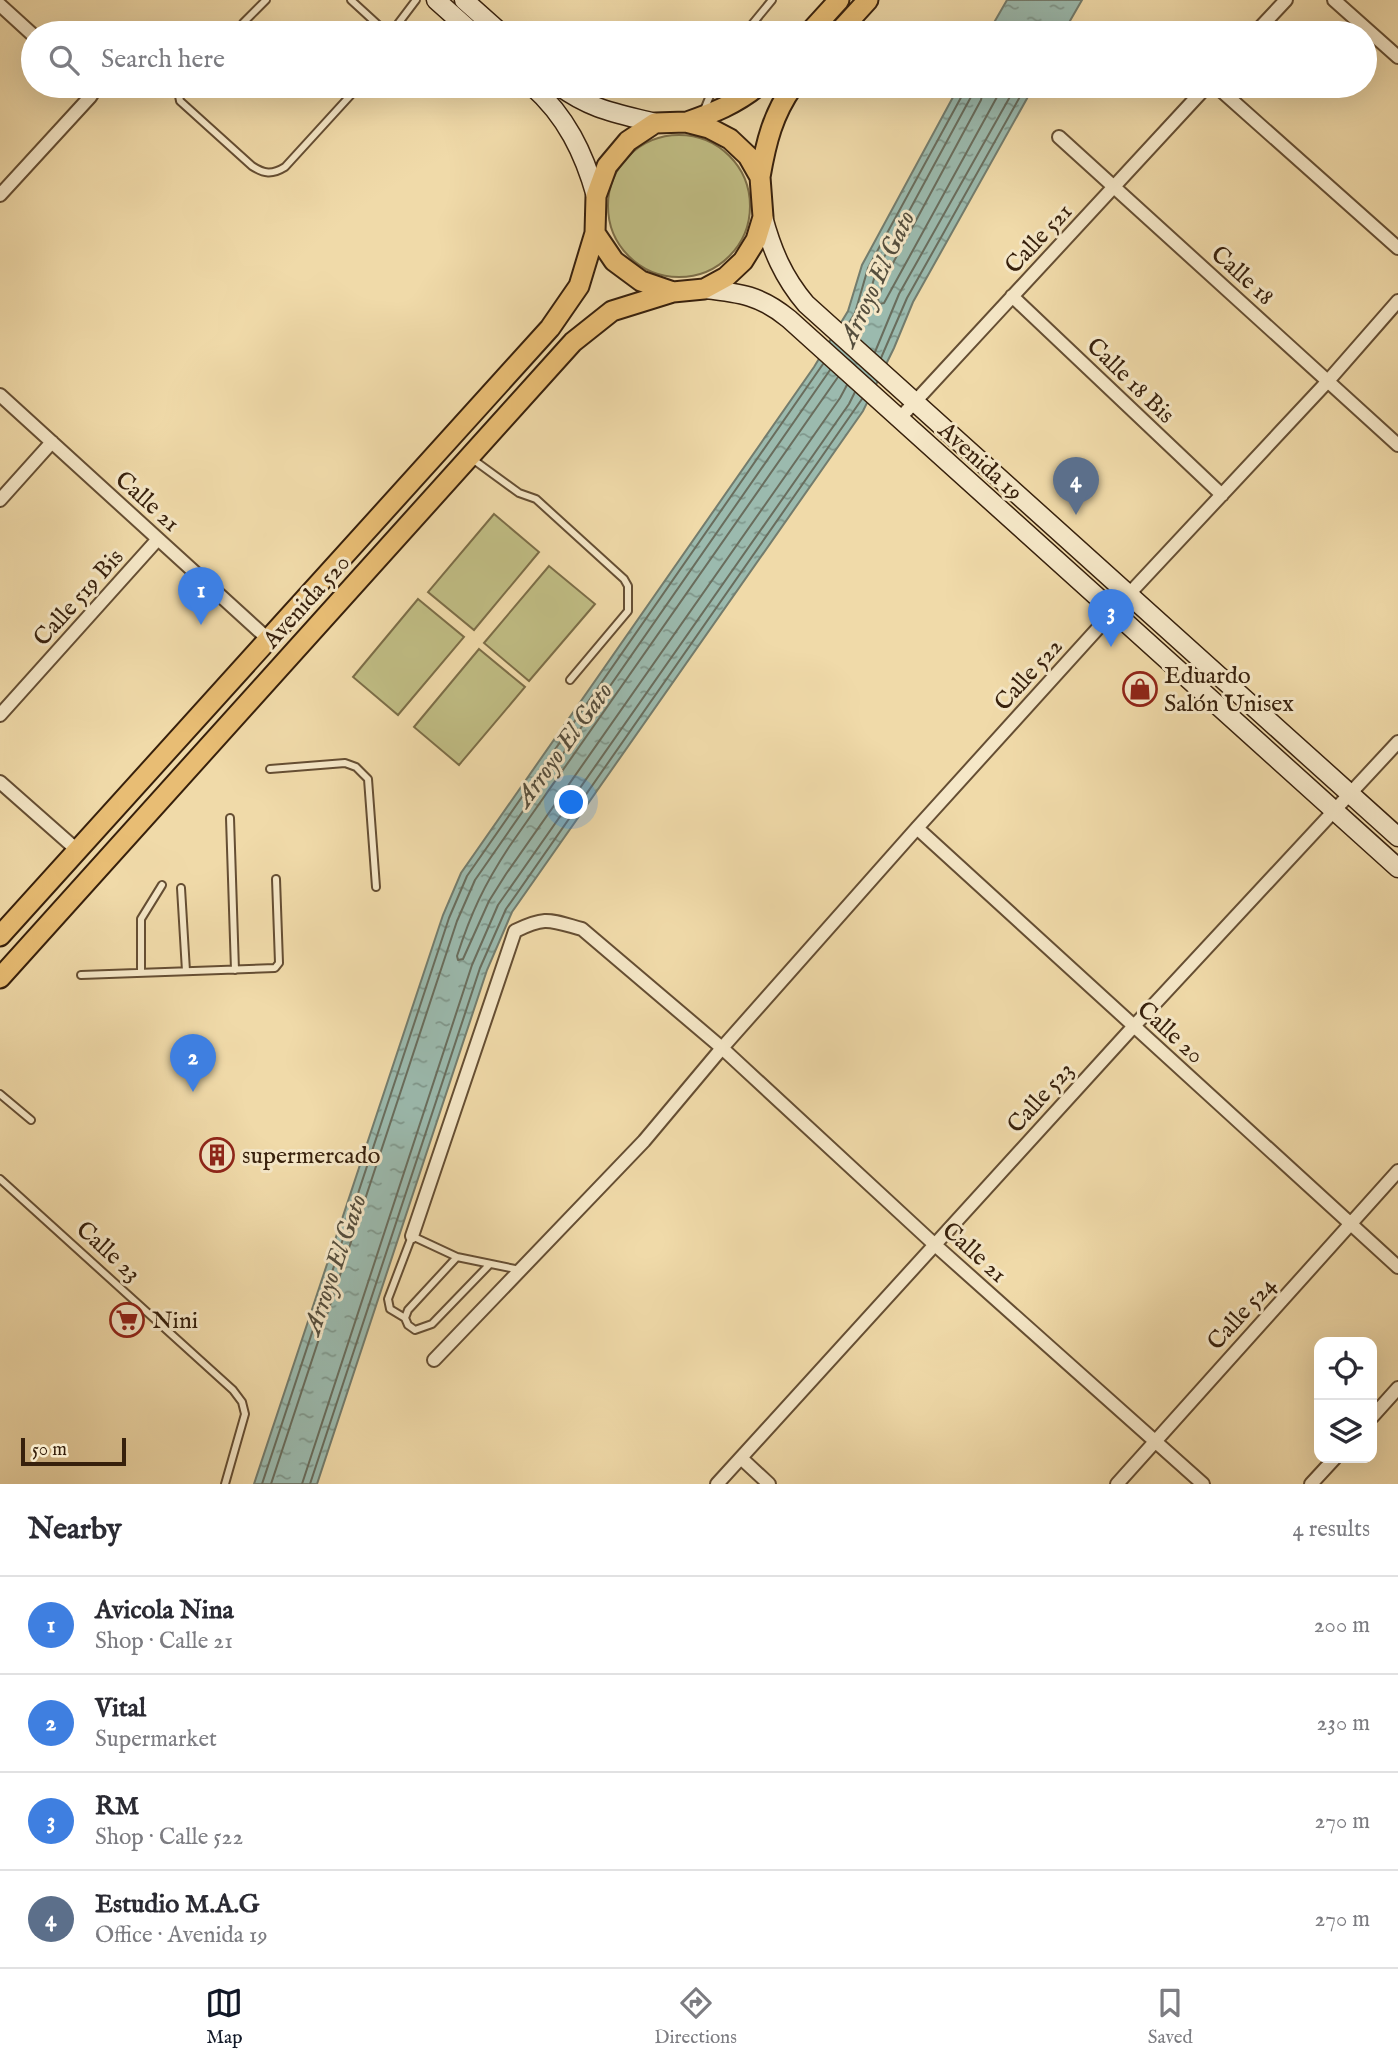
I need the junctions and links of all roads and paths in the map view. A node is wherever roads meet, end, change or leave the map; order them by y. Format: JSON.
{"nodes":[{"id":1,"x":266,"y":0,"type":"edge"},
{"id":2,"x":351,"y":0,"type":"edge"},
{"id":3,"x":416,"y":0,"type":"edge"},
{"id":4,"x":436,"y":0,"type":"edge"},
{"id":5,"x":464,"y":0,"type":"edge"},
{"id":6,"x":772,"y":0,"type":"edge"},
{"id":7,"x":839,"y":0,"type":"edge"},
{"id":8,"x":868,"y":0,"type":"edge"},
{"id":9,"x":1286,"y":0,"type":"edge"},
{"id":10,"x":1334,"y":0,"type":"edge"},
{"id":11,"x":0,"y":5,"type":"edge"},
{"id":12,"x":245,"y":21,"type":"edge"},
{"id":13,"x":375,"y":21,"type":"edge"},
{"id":14,"x":399,"y":21,"type":"edge"},
{"id":15,"x":460,"y":21,"type":"edge"},
{"id":16,"x":488,"y":21,"type":"edge"},
{"id":17,"x":755,"y":21,"type":"edge"},
{"id":18,"x":820,"y":21,"type":"edge"},
{"id":19,"x":849,"y":21,"type":"edge"},
{"id":20,"x":1266,"y":21,"type":"edge"},
{"id":21,"x":1358,"y":21,"type":"edge"},
{"id":22,"x":21,"y":25,"type":"edge"},
{"id":23,"x":1377,"y":38,"type":"edge"},
{"id":24,"x":1398,"y":57,"type":"edge"},
{"id":25,"x":83,"y":98,"type":"edge"},
{"id":26,"x":179,"y":98,"type":"edge"},
{"id":27,"x":348,"y":98,"type":"edge"},
{"id":28,"x":546,"y":98,"type":"edge"},
{"id":29,"x":577,"y":98,"type":"edge"},
{"id":30,"x":707,"y":98,"type":"edge"},
{"id":31,"x":743,"y":98,"type":"edge"},
{"id":32,"x":784,"y":98,"type":"edge"},
{"id":33,"x":1196,"y":98,"type":"edge"},
{"id":34,"x":1229,"y":98,"type":"edge"},
{"id":35,"x":693,"y":120,"type":"junction"},
{"id":36,"x":655,"y":123,"type":"junction"},
{"id":37,"x":1059,"y":137,"type":"dead end"},
{"id":38,"x":760,"y":177,"type":"junction"},
{"id":39,"x":1114,"y":187,"type":"junction"},
{"id":40,"x":0,"y":195,"type":"edge"},
{"id":41,"x":596,"y":197,"type":"junction"},
{"id":42,"x":762,"y":217,"type":"junction"},
{"id":43,"x":595,"y":233,"type":"junction"},
{"id":44,"x":1398,"y":248,"type":"edge"},
{"id":45,"x":704,"y":289,"type":"junction"},
{"id":46,"x":673,"y":292,"type":"junction"},
{"id":47,"x":1012,"y":296,"type":"junction"},
{"id":48,"x":1398,"y":301,"type":"edge"},
{"id":49,"x":1328,"y":381,"type":"junction"},
{"id":50,"x":0,"y":395,"type":"edge"},
{"id":51,"x":912,"y":402,"type":"junction"},
{"id":52,"x":899,"y":419,"type":"junction"},
{"id":53,"x":52,"y":442,"type":"junction"},
{"id":54,"x":1398,"y":445,"type":"edge"},
{"id":55,"x":470,"y":456,"type":"junction"},
{"id":56,"x":1222,"y":495,"type":"junction"},
{"id":57,"x":0,"y":500,"type":"edge"},
{"id":58,"x":158,"y":539,"type":"junction"},
{"id":59,"x":1129,"y":594,"type":"junction"},
{"id":60,"x":1112,"y":612,"type":"junction"},
{"id":61,"x":268,"y":639,"type":"junction"},
{"id":62,"x":570,"y":680,"type":"dead end"},
{"id":63,"x":0,"y":715,"type":"edge"},
{"id":64,"x":1398,"y":742,"type":"edge"},
{"id":65,"x":270,"y":769,"type":"dead end"},
{"id":66,"x":0,"y":782,"type":"edge"},
{"id":67,"x":1350,"y":794,"type":"junction"},
{"id":68,"x":1335,"y":810,"type":"junction"},
{"id":69,"x":230,"y":818,"type":"dead end"},
{"id":70,"x":916,"y":828,"type":"junction"},
{"id":71,"x":1398,"y":837,"type":"edge"},
{"id":72,"x":77,"y":850,"type":"junction"},
{"id":73,"x":1398,"y":868,"type":"edge"},
{"id":74,"x":276,"y":879,"type":"dead end"},
{"id":75,"x":162,"y":885,"type":"dead end"},
{"id":76,"x":376,"y":887,"type":"dead end"},
{"id":77,"x":181,"y":888,"type":"dead end"},
{"id":78,"x":0,"y":936,"type":"edge"},
{"id":79,"x":235,"y":970,"type":"junction"},
{"id":80,"x":186,"y":971,"type":"junction"},
{"id":81,"x":141,"y":973,"type":"junction"},
{"id":82,"x":81,"y":975,"type":"dead end"},
{"id":83,"x":0,"y":978,"type":"edge"},
{"id":84,"x":1134,"y":1026,"type":"junction"},
{"id":85,"x":722,"y":1048,"type":"junction"},
{"id":86,"x":0,"y":1094,"type":"edge"},
{"id":87,"x":31,"y":1120,"type":"dead end"},
{"id":88,"x":1398,"y":1171,"type":"edge"},
{"id":89,"x":0,"y":1179,"type":"edge"},
{"id":90,"x":1350,"y":1223,"type":"junction"},
{"id":91,"x":412,"y":1236,"type":"junction"},
{"id":92,"x":934,"y":1244,"type":"junction"},
{"id":93,"x":457,"y":1257,"type":"junction"},
{"id":94,"x":490,"y":1264,"type":"junction"},
{"id":95,"x":1398,"y":1267,"type":"edge"},
{"id":96,"x":521,"y":1270,"type":"junction"},
{"id":97,"x":405,"y":1318,"type":"junction"},
{"id":98,"x":434,"y":1360,"type":"dead end"},
{"id":99,"x":1398,"y":1388,"type":"edge"},
{"id":100,"x":1377,"y":1411,"type":"edge"},
{"id":101,"x":1154,"y":1442,"type":"junction"},
{"id":102,"x":741,"y":1458,"type":"junction"},
{"id":103,"x":1330,"y":1463,"type":"edge"},
{"id":104,"x":225,"y":1484,"type":"edge"},
{"id":105,"x":717,"y":1484,"type":"edge"},
{"id":106,"x":769,"y":1484,"type":"edge"},
{"id":107,"x":1117,"y":1484,"type":"edge"},
{"id":108,"x":1203,"y":1484,"type":"edge"},
{"id":109,"x":1311,"y":1484,"type":"edge"}],
"edges":[{"from":1,"to":12,"type":"lane"},
{"from":2,"to":13,"type":"lane"},
{"from":3,"to":14,"type":"lane"},
{"from":4,"to":15,"type":"main road"},
{"from":5,"to":16,"type":"main road"},
{"from":6,"to":17,"type":"lane"},
{"from":7,"to":18,"type":"main road"},
{"from":8,"to":19,"type":"main road"},
{"from":9,"to":20,"type":"street"},
{"from":10,"to":21,"type":"street"},
{"from":11,"to":22,"type":"street"},
{"from":23,"to":24,"type":"street"},
{"from":25,"to":40,"type":"street"},
{"from":26,"to":27,"type":"lane"},
{"from":28,"to":41,"type":"main road"},
{"from":29,"to":36,"type":"main road"},
{"from":30,"to":35,"type":"lane"},
{"from":31,"to":35,"type":"main road"},
{"from":32,"to":38,"type":"main road"},
{"from":33,"to":39,"type":"street","name":"Calle 521"},
{"from":34,"to":44,"type":"street"},
{"from":35,"to":36,"type":"main road"},
{"from":35,"to":38,"type":"main road"},
{"from":36,"to":41,"type":"main road"},
{"from":37,"to":39,"type":"street","name":"Calle 18"},
{"from":38,"to":42,"type":"main road"},
{"from":39,"to":47,"type":"street","name":"Calle 521"},
{"from":39,"to":49,"type":"street","name":"Calle 18"},
{"from":41,"to":43,"type":"main road"},
{"from":42,"to":45,"type":"main road"},
{"from":42,"to":51,"type":"main road","name":"Avenida 19"},
{"from":43,"to":46,"type":"main road"},
{"from":43,"to":61,"type":"main road","name":"Avenida 520"},
{"from":45,"to":46,"type":"main road"},
{"from":45,"to":52,"type":"main road","name":"Avenida 19"},
{"from":46,"to":55,"type":"main road","name":"Avenida 520"},
{"from":47,"to":51,"type":"street","name":"Calle 521"},
{"from":47,"to":56,"type":"street","name":"Calle 18 Bis"},
{"from":48,"to":49,"type":"street","name":"Calle 522"},
{"from":49,"to":54,"type":"street","name":"Calle 18"},
{"from":49,"to":56,"type":"street","name":"Calle 522"},
{"from":50,"to":53,"type":"street","name":"Calle 21"},
{"from":51,"to":52,"type":"street","name":"Calle 521"},
{"from":51,"to":59,"type":"main road","name":"Avenida 19"},
{"from":52,"to":60,"type":"main road","name":"Avenida 19"},
{"from":53,"to":57,"type":"street"},
{"from":53,"to":58,"type":"street","name":"Calle 21"},
{"from":55,"to":62,"type":"lane"},
{"from":55,"to":83,"type":"main road","name":"Avenida 520"},
{"from":56,"to":59,"type":"street","name":"Calle 522"},
{"from":58,"to":61,"type":"street","name":"Calle 21"},
{"from":58,"to":63,"type":"street","name":"Calle 519 Bis"},
{"from":59,"to":60,"type":"street","name":"Calle 522"},
{"from":59,"to":67,"type":"main road","name":"Avenida 19"},
{"from":60,"to":68,"type":"main road","name":"Avenida 19"},
{"from":60,"to":70,"type":"street","name":"Calle 522"},
{"from":61,"to":72,"type":"main road","name":"Avenida 520"},
{"from":64,"to":67,"type":"street","name":"Calle 523"},
{"from":65,"to":76,"type":"lane"},
{"from":66,"to":72,"type":"street"},
{"from":67,"to":68,"type":"street","name":"Calle 523"},
{"from":67,"to":71,"type":"main road","name":"Avenida 19"},
{"from":68,"to":73,"type":"main road","name":"Avenida 19"},
{"from":68,"to":84,"type":"street","name":"Calle 523"},
{"from":69,"to":79,"type":"lane"},
{"from":70,"to":84,"type":"street","name":"Calle 20"},
{"from":70,"to":85,"type":"street","name":"Calle 522"},
{"from":72,"to":78,"type":"main road","name":"Avenida 520"},
{"from":74,"to":79,"type":"lane"},
{"from":75,"to":81,"type":"lane"},
{"from":77,"to":80,"type":"lane"},
{"from":79,"to":80,"type":"lane"},
{"from":80,"to":81,"type":"lane"},
{"from":81,"to":82,"type":"lane"},
{"from":84,"to":90,"type":"street","name":"Calle 20"},
{"from":84,"to":92,"type":"street","name":"Calle 523"},
{"from":85,"to":91,"type":"street","name":"Calle 21"},
{"from":85,"to":92,"type":"street","name":"Calle 21"},
{"from":85,"to":96,"type":"street","name":"Calle 522"},
{"from":86,"to":87,"type":"lane"},
{"from":88,"to":90,"type":"street","name":"Calle 524"},
{"from":89,"to":104,"type":"lane","name":"Calle 23"},
{"from":90,"to":95,"type":"street","name":"Calle 20"},
{"from":90,"to":101,"type":"street","name":"Calle 524"},
{"from":91,"to":93,"type":"lane"},
{"from":91,"to":97,"type":"lane"},
{"from":92,"to":101,"type":"street","name":"Calle 21"},
{"from":92,"to":102,"type":"street","name":"Calle 523"},
{"from":93,"to":94,"type":"lane"},
{"from":93,"to":97,"type":"lane"},
{"from":94,"to":96,"type":"lane"},
{"from":94,"to":97,"type":"lane"},
{"from":96,"to":98,"type":"street","name":"Calle 522"},
{"from":99,"to":100,"type":"street"},
{"from":101,"to":107,"type":"street","name":"Calle 524"},
{"from":101,"to":108,"type":"street","name":"Calle 21"},
{"from":102,"to":105,"type":"street","name":"Calle 523"},
{"from":102,"to":106,"type":"street"},
{"from":103,"to":109,"type":"street"}]}
